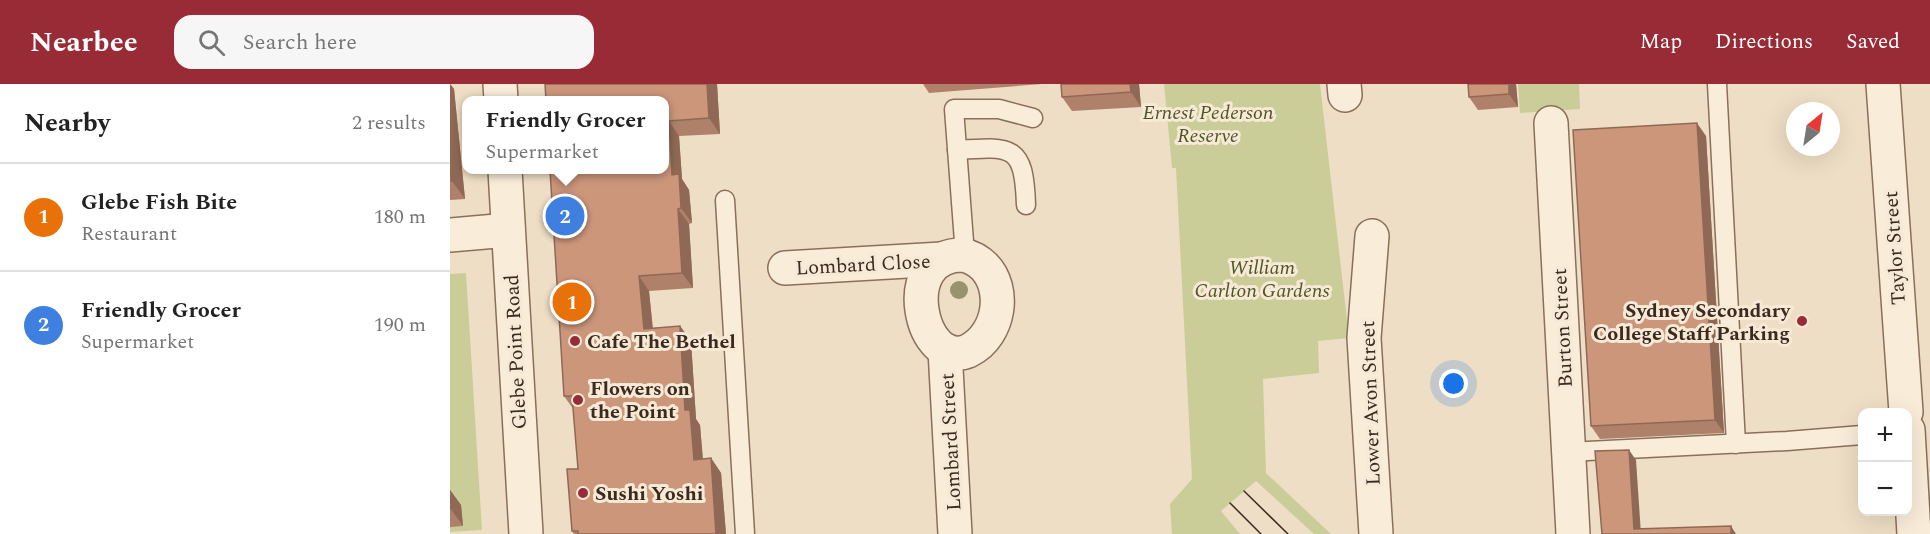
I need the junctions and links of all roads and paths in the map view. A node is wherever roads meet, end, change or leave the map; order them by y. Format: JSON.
{"nodes":[{"id":1,"x":1717,"y":84,"type":"edge"},
{"id":2,"x":1883,"y":84,"type":"edge"},
{"id":3,"x":1033,"y":118,"type":"dead end"},
{"id":4,"x":1551,"y":123,"type":"dead end"},
{"id":5,"x":957,"y":150,"type":"junction"},
{"id":6,"x":505,"y":174,"type":"edge"},
{"id":7,"x":725,"y":200,"type":"dead end"},
{"id":8,"x":1026,"y":205,"type":"dead end"},
{"id":9,"x":508,"y":230,"type":"junction"},
{"id":10,"x":450,"y":235,"type":"edge"},
{"id":11,"x":1372,"y":236,"type":"dead end"},
{"id":12,"x":953,"y":257,"type":"junction"},
{"id":13,"x":784,"y":268,"type":"dead end"},
{"id":14,"x":945,"y":350,"type":"junction"},
{"id":15,"x":1906,"y":408,"type":"edge"},
{"id":16,"x":1858,"y":435,"type":"edge"},
{"id":17,"x":1736,"y":444,"type":"junction"},
{"id":18,"x":1568,"y":452,"type":"junction"},
{"id":19,"x":1910,"y":462,"type":"edge"},
{"id":20,"x":526,"y":534,"type":"edge"},
{"id":21,"x":745,"y":534,"type":"edge"},
{"id":22,"x":955,"y":534,"type":"edge"},
{"id":23,"x":1376,"y":534,"type":"edge"},
{"id":24,"x":1574,"y":534,"type":"edge"},
{"id":25,"x":1914,"y":534,"type":"edge"}],
"edges":[{"from":1,"to":17,"type":"lane"},
{"from":2,"to":15,"type":"street","name":"Taylor Street"},
{"from":3,"to":5,"type":"lane"},
{"from":4,"to":18,"type":"street","name":"Burton Street"},
{"from":5,"to":8,"type":"lane"},
{"from":5,"to":12,"type":"lane"},
{"from":6,"to":9,"type":"street","name":"Glebe Point Road"},
{"from":7,"to":21,"type":"lane"},
{"from":9,"to":10,"type":"street"},
{"from":9,"to":20,"type":"street","name":"Glebe Point Road"},
{"from":11,"to":23,"type":"street","name":"Lower Avon Street"},
{"from":12,"to":13,"type":"street","name":"Lombard Close"},
{"from":12,"to":14,"type":"street","name":"Lombard Close"},
{"from":12,"to":14,"type":"street"},
{"from":14,"to":22,"type":"street","name":"Lombard Street"},
{"from":16,"to":17,"type":"lane"},
{"from":17,"to":18,"type":"lane"},
{"from":18,"to":24,"type":"street","name":"Burton Street"},
{"from":19,"to":25,"type":"street"}]}
